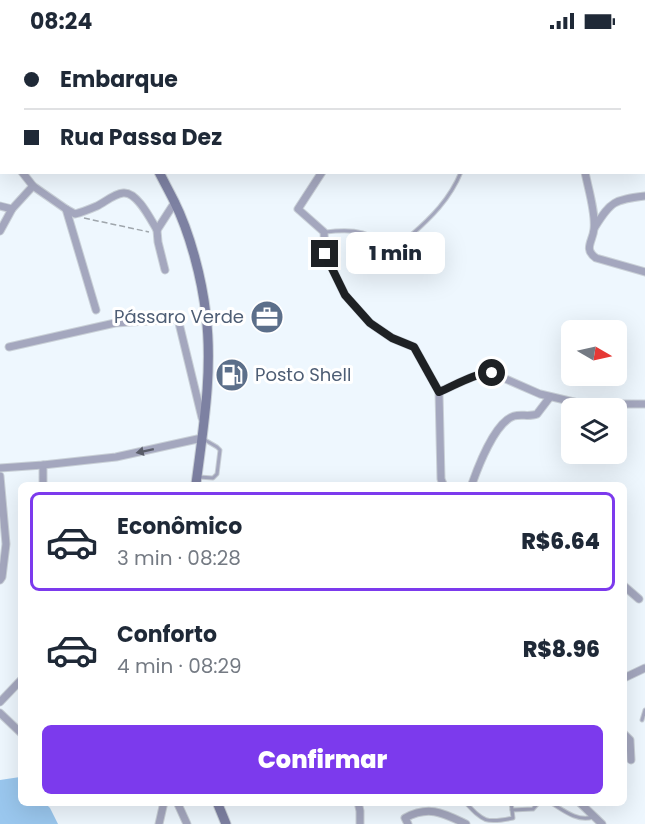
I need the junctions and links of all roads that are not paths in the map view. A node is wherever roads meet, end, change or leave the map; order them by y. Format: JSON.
{"nodes":[{"id":1,"x":24,"y":174,"type":"edge"},
{"id":2,"x":160,"y":174,"type":"edge"},
{"id":3,"x":321,"y":174,"type":"edge"},
{"id":4,"x":459,"y":174,"type":"edge"},
{"id":5,"x":585,"y":174,"type":"edge"},
{"id":6,"x":33,"y":186,"type":"junction"},
{"id":7,"x":645,"y":196,"type":"edge"},
{"id":8,"x":175,"y":202,"type":"junction"},
{"id":9,"x":0,"y":206,"type":"edge"},
{"id":10,"x":12,"y":209,"type":"junction"},
{"id":11,"x":66,"y":209,"type":"junction"},
{"id":12,"x":595,"y":228,"type":"junction"},
{"id":13,"x":0,"y":231,"type":"edge"},
{"id":14,"x":157,"y":232,"type":"junction"},
{"id":15,"x":324,"y":232,"type":"junction"},
{"id":16,"x":165,"y":270,"type":"dead end"},
{"id":17,"x":645,"y":272,"type":"edge"},
{"id":18,"x":96,"y":310,"type":"dead end"},
{"id":19,"x":9,"y":347,"type":"dead end"},
{"id":20,"x":439,"y":392,"type":"junction"},
{"id":21,"x":550,"y":397,"type":"junction"},
{"id":22,"x":645,"y":404,"type":"edge"},
{"id":23,"x":204,"y":426,"type":"junction"},
{"id":24,"x":202,"y":438,"type":"junction"},
{"id":25,"x":43,"y":465,"type":"junction"},
{"id":26,"x":0,"y":468,"type":"edge"},
{"id":27,"x":0,"y":476,"type":"edge"},
{"id":28,"x":197,"y":480,"type":"edge"},
{"id":29,"x":43,"y":482,"type":"edge"},
{"id":30,"x":442,"y":482,"type":"edge"},
{"id":31,"x":473,"y":482,"type":"edge"},
{"id":32,"x":0,"y":580,"type":"edge"},
{"id":33,"x":627,"y":589,"type":"edge"},
{"id":34,"x":639,"y":599,"type":"dead end"},
{"id":35,"x":644,"y":671,"type":"edge"},
{"id":36,"x":627,"y":677,"type":"edge"},
{"id":37,"x":18,"y":683,"type":"edge"},
{"id":38,"x":0,"y":702,"type":"edge"},
{"id":39,"x":645,"y":710,"type":"edge"},
{"id":40,"x":0,"y":713,"type":"edge"},
{"id":41,"x":642,"y":720,"type":"dead end"},
{"id":42,"x":18,"y":730,"type":"edge"},
{"id":43,"x":627,"y":736,"type":"edge"},
{"id":44,"x":631,"y":760,"type":"dead end"},
{"id":45,"x":163,"y":806,"type":"edge"},
{"id":46,"x":179,"y":806,"type":"edge"},
{"id":47,"x":219,"y":806,"type":"edge"},
{"id":48,"x":359,"y":806,"type":"edge"},
{"id":49,"x":468,"y":806,"type":"edge"},
{"id":50,"x":512,"y":806,"type":"edge"},
{"id":51,"x":536,"y":806,"type":"edge"},
{"id":52,"x":557,"y":806,"type":"edge"},
{"id":53,"x":583,"y":806,"type":"edge"},
{"id":54,"x":512,"y":810,"type":"junction"},
{"id":55,"x":597,"y":821,"type":"edge"},
{"id":56,"x":159,"y":824,"type":"edge"},
{"id":57,"x":187,"y":824,"type":"edge"},
{"id":58,"x":226,"y":824,"type":"edge"},
{"id":59,"x":360,"y":824,"type":"edge"},
{"id":60,"x":408,"y":824,"type":"edge"},
{"id":61,"x":466,"y":824,"type":"edge"}],
"edges":[{"from":1,"to":6,"type":"street"},
{"from":2,"to":8,"type":"main road"},
{"from":3,"to":15,"type":"street"},
{"from":4,"to":15,"type":"lane"},
{"from":5,"to":12,"type":"street"},
{"from":6,"to":10,"type":"street"},
{"from":6,"to":11,"type":"street"},
{"from":7,"to":12,"type":"street"},
{"from":8,"to":14,"type":"street"},
{"from":8,"to":23,"type":"main road"},
{"from":9,"to":10,"type":"street"},
{"from":10,"to":13,"type":"street"},
{"from":11,"to":14,"type":"street"},
{"from":11,"to":18,"type":"street"},
{"from":12,"to":17,"type":"street"},
{"from":14,"to":16,"type":"street"},
{"from":15,"to":20,"type":"street"},
{"from":19,"to":23,"type":"street"},
{"from":20,"to":21,"type":"street"},
{"from":20,"to":30,"type":"street"},
{"from":21,"to":22,"type":"street"},
{"from":21,"to":31,"type":"street"},
{"from":23,"to":24,"type":"main road"},
{"from":24,"to":25,"type":"street","one_way":true},
{"from":24,"to":28,"type":"main road"},
{"from":24,"to":28,"type":"lane"},
{"from":25,"to":26,"type":"street"},
{"from":25,"to":29,"type":"street"},
{"from":27,"to":32,"type":"street"},
{"from":33,"to":34,"type":"street"},
{"from":35,"to":36,"type":"street"},
{"from":37,"to":38,"type":"street"},
{"from":39,"to":41,"type":"lane"},
{"from":40,"to":42,"type":"street"},
{"from":43,"to":44,"type":"street"},
{"from":45,"to":56,"type":"street"},
{"from":46,"to":57,"type":"street"},
{"from":47,"to":58,"type":"main road"},
{"from":48,"to":59,"type":"street"},
{"from":49,"to":54,"type":"lane"},
{"from":50,"to":54,"type":"lane"},
{"from":51,"to":54,"type":"lane"},
{"from":52,"to":55,"type":"lane"},
{"from":53,"to":55,"type":"street"},
{"from":60,"to":61,"type":"street"}]}
